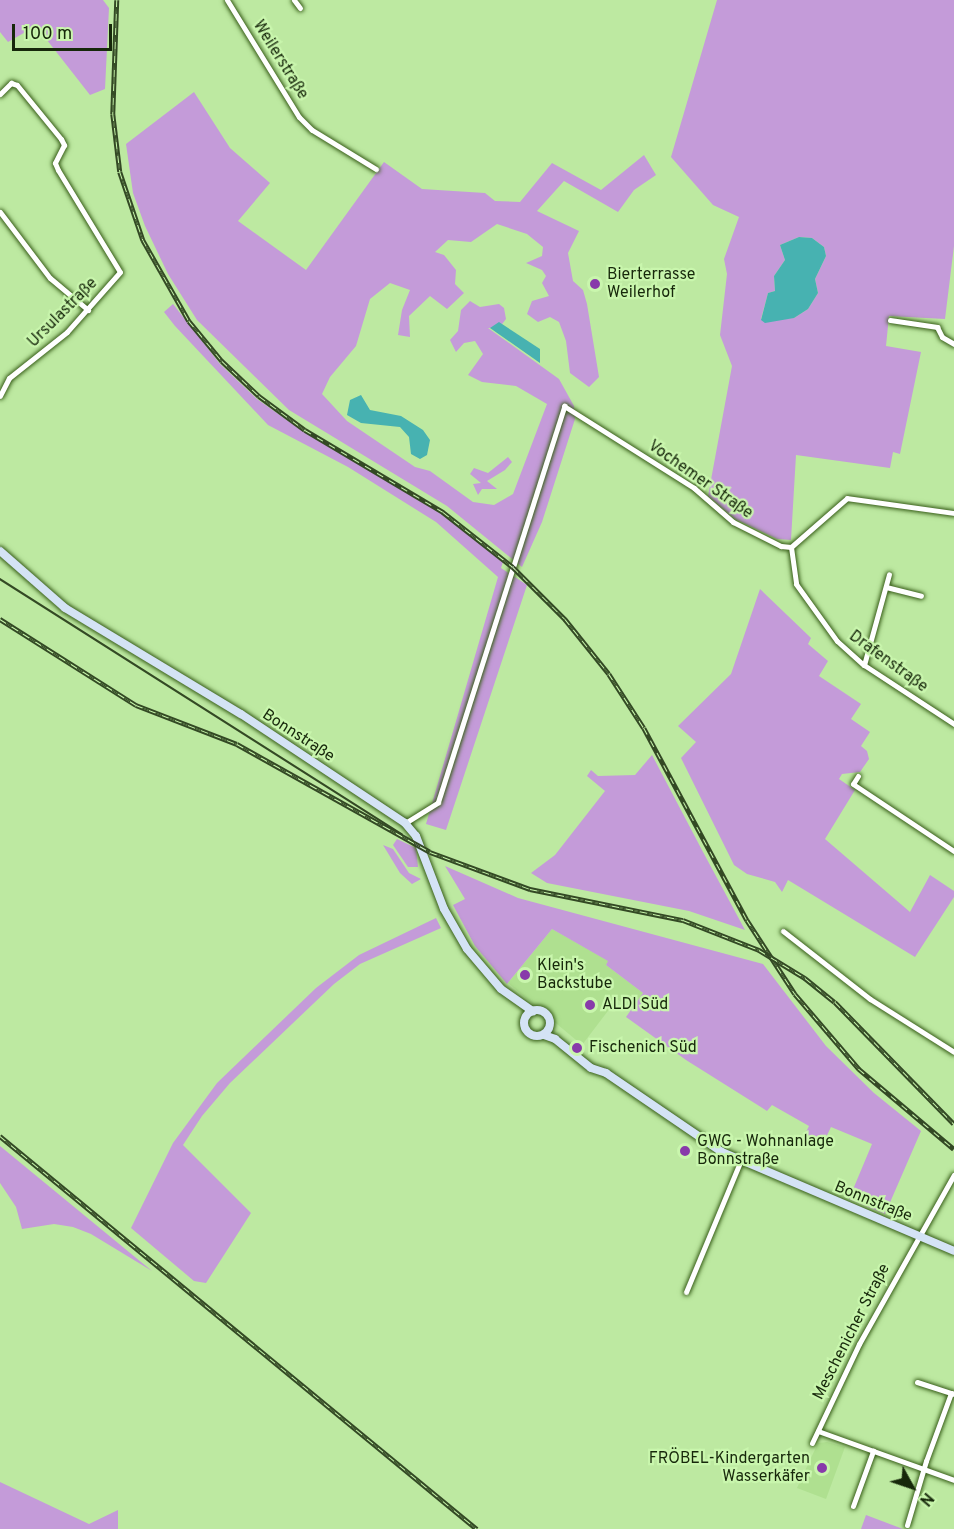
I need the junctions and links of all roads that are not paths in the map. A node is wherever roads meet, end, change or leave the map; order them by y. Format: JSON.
{"nodes":[{"id":1,"x":227,"y":0,"type":"edge"},
{"id":2,"x":294,"y":0,"type":"edge"},
{"id":3,"x":300,"y":8,"type":"dead end"},
{"id":4,"x":0,"y":94,"type":"edge"},
{"id":5,"x":376,"y":169,"type":"dead end"},
{"id":6,"x":0,"y":212,"type":"edge"},
{"id":7,"x":88,"y":310,"type":"junction"},
{"id":8,"x":890,"y":320,"type":"dead end"},
{"id":9,"x":954,"y":344,"type":"edge"},
{"id":10,"x":1,"y":387,"type":"edge"},
{"id":11,"x":0,"y":396,"type":"edge"},
{"id":12,"x":954,"y":513,"type":"edge"},
{"id":13,"x":791,"y":547,"type":"junction"},
{"id":14,"x":0,"y":551,"type":"edge"},
{"id":15,"x":890,"y":574,"type":"dead end"},
{"id":16,"x":886,"y":587,"type":"junction"},
{"id":17,"x":921,"y":596,"type":"dead end"},
{"id":18,"x":864,"y":665,"type":"junction"},
{"id":19,"x":954,"y":724,"type":"edge"},
{"id":20,"x":858,"y":776,"type":"dead end"},
{"id":21,"x":405,"y":823,"type":"junction"},
{"id":22,"x":954,"y":851,"type":"edge"},
{"id":23,"x":783,"y":931,"type":"dead end"},
{"id":24,"x":516,"y":1003,"type":"junction"},
{"id":25,"x":533,"y":1011,"type":"junction"},
{"id":26,"x":524,"y":1021,"type":"junction"},
{"id":27,"x":551,"y":1023,"type":"junction"},
{"id":28,"x":544,"y":1035,"type":"junction"},
{"id":29,"x":568,"y":1047,"type":"junction"},
{"id":30,"x":954,"y":1052,"type":"edge"},
{"id":31,"x":740,"y":1162,"type":"junction"},
{"id":32,"x":954,"y":1175,"type":"edge"},
{"id":33,"x":918,"y":1235,"type":"junction"},
{"id":34,"x":954,"y":1251,"type":"edge"},
{"id":35,"x":686,"y":1292,"type":"dead end"},
{"id":36,"x":917,"y":1382,"type":"dead end"},
{"id":37,"x":952,"y":1393,"type":"edge"},
{"id":38,"x":818,"y":1431,"type":"junction"},
{"id":39,"x":812,"y":1443,"type":"dead end"},
{"id":40,"x":873,"y":1451,"type":"junction"},
{"id":41,"x":925,"y":1470,"type":"junction"},
{"id":42,"x":954,"y":1480,"type":"edge"},
{"id":43,"x":853,"y":1506,"type":"dead end"},
{"id":44,"x":907,"y":1525,"type":"dead end"}],
"edges":[{"from":1,"to":5,"type":"street","name":"Weilerstraße"},
{"from":2,"to":3,"type":"street"},
{"from":4,"to":7,"type":"street","name":"Ursulastraße"},
{"from":6,"to":7,"type":"street"},
{"from":7,"to":10,"type":"street","name":"Ursulastraße"},
{"from":8,"to":9,"type":"street"},
{"from":10,"to":11,"type":"street","name":"Ursulastraße"},
{"from":12,"to":13,"type":"street"},
{"from":13,"to":18,"type":"street","name":"Drafenstraße"},
{"from":13,"to":21,"type":"street","name":"Vochemer Straße"},
{"from":14,"to":21,"type":"main road","name":"Bonnstraße"},
{"from":15,"to":16,"type":"street"},
{"from":16,"to":17,"type":"street"},
{"from":16,"to":18,"type":"street"},
{"from":18,"to":19,"type":"street","name":"Drafenstraße"},
{"from":20,"to":22,"type":"street"},
{"from":21,"to":24,"type":"main road","name":"Bonnstraße"},
{"from":23,"to":30,"type":"street"},
{"from":24,"to":25,"type":"main road","name":"Bonnstraße"},
{"from":24,"to":26,"type":"main road","name":"Bonnstraße"},
{"from":25,"to":26,"type":"main road"},
{"from":25,"to":27,"type":"main road"},
{"from":26,"to":28,"type":"main road"},
{"from":27,"to":28,"type":"main road"},
{"from":27,"to":29,"type":"main road","name":"Bonnstraße"},
{"from":28,"to":29,"type":"main road","name":"Bonnstraße"},
{"from":29,"to":31,"type":"main road","name":"Bonnstraße"},
{"from":31,"to":33,"type":"main road","name":"Bonnstraße"},
{"from":31,"to":35,"type":"street"},
{"from":32,"to":33,"type":"street","name":"Meschenicher Straße"},
{"from":33,"to":34,"type":"main road","name":"Bonnstraße"},
{"from":33,"to":38,"type":"street","name":"Meschenicher Straße"},
{"from":36,"to":37,"type":"street"},
{"from":37,"to":41,"type":"street"},
{"from":38,"to":39,"type":"street","name":"Meschenicher Straße"},
{"from":38,"to":40,"type":"street"},
{"from":40,"to":41,"type":"street"},
{"from":40,"to":43,"type":"street"},
{"from":41,"to":42,"type":"street"},
{"from":41,"to":44,"type":"street"}]}
